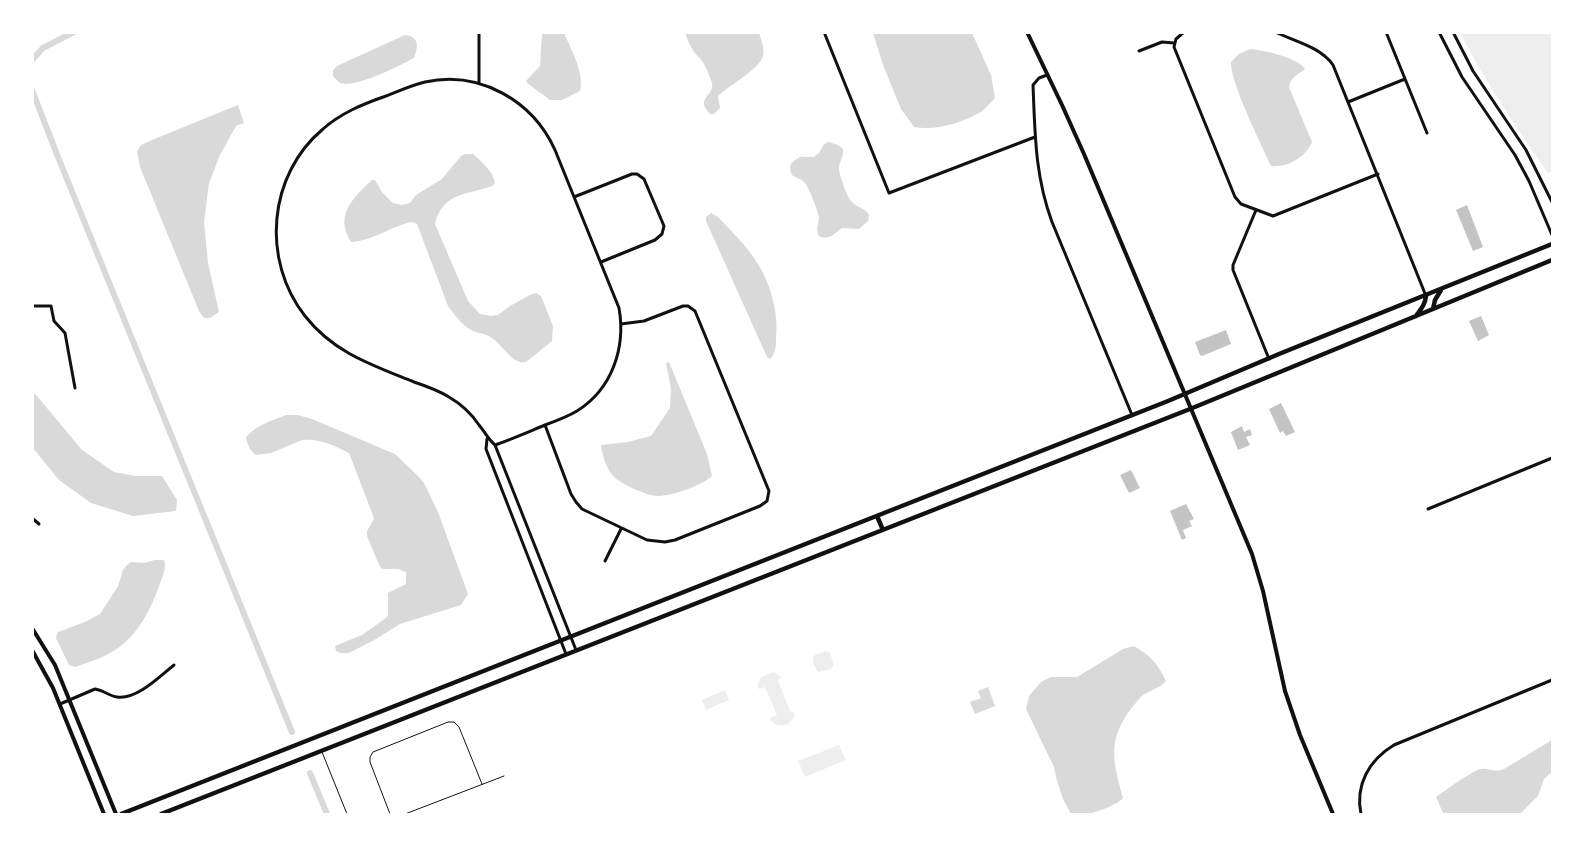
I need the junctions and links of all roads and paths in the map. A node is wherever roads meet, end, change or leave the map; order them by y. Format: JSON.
{"nodes":[{"id":1,"x":479,"y":32,"type":"edge"},
{"id":2,"x":824,"y":32,"type":"edge"},
{"id":3,"x":1027,"y":32,"type":"edge"},
{"id":4,"x":1184,"y":32,"type":"edge"},
{"id":5,"x":1275,"y":32,"type":"edge"},
{"id":6,"x":1386,"y":32,"type":"edge"},
{"id":7,"x":1439,"y":32,"type":"edge"},
{"id":8,"x":1453,"y":32,"type":"edge"},
{"id":9,"x":1174,"y":43,"type":"junction"},
{"id":10,"x":1139,"y":51,"type":"dead end"},
{"id":11,"x":1047,"y":75,"type":"junction"},
{"id":12,"x":1404,"y":79,"type":"junction"},
{"id":13,"x":479,"y":83,"type":"junction"},
{"id":14,"x":1348,"y":102,"type":"junction"},
{"id":15,"x":1427,"y":133,"type":"dead end"},
{"id":16,"x":1035,"y":137,"type":"junction"},
{"id":17,"x":1378,"y":174,"type":"junction"},
{"id":18,"x":574,"y":196,"type":"junction"},
{"id":19,"x":1552,"y":202,"type":"edge"},
{"id":20,"x":1256,"y":210,"type":"junction"},
{"id":21,"x":1552,"y":235,"type":"edge"},
{"id":22,"x":1552,"y":244,"type":"edge"},
{"id":23,"x":1552,"y":260,"type":"edge"},
{"id":24,"x":601,"y":262,"type":"junction"},
{"id":25,"x":1442,"y":289,"type":"junction"},
{"id":26,"x":1426,"y":296,"type":"junction"},
{"id":27,"x":32,"y":306,"type":"edge"},
{"id":28,"x":1433,"y":310,"type":"junction"},
{"id":29,"x":1415,"y":317,"type":"junction"},
{"id":30,"x":621,"y":324,"type":"junction"},
{"id":31,"x":1270,"y":359,"type":"junction"},
{"id":32,"x":75,"y":388,"type":"dead end"},
{"id":33,"x":1185,"y":394,"type":"junction"},
{"id":34,"x":1190,"y":409,"type":"junction"},
{"id":35,"x":1132,"y":415,"type":"junction"},
{"id":36,"x":545,"y":425,"type":"junction"},
{"id":37,"x":487,"y":438,"type":"junction"},
{"id":38,"x":495,"y":445,"type":"junction"},
{"id":39,"x":1552,"y":458,"type":"edge"},
{"id":40,"x":1428,"y":509,"type":"dead end"},
{"id":41,"x":877,"y":516,"type":"junction"},
{"id":42,"x":32,"y":518,"type":"edge"},
{"id":43,"x":39,"y":524,"type":"dead end"},
{"id":44,"x":621,"y":528,"type":"junction"},
{"id":45,"x":883,"y":530,"type":"junction"},
{"id":46,"x":605,"y":561,"type":"dead end"},
{"id":47,"x":32,"y":628,"type":"edge"},
{"id":48,"x":570,"y":636,"type":"junction"},
{"id":49,"x":562,"y":640,"type":"junction"},
{"id":50,"x":32,"y":650,"type":"edge"},
{"id":51,"x":576,"y":650,"type":"junction"},
{"id":52,"x":566,"y":654,"type":"junction"},
{"id":53,"x":174,"y":665,"type":"dead end"},
{"id":54,"x":1552,"y":680,"type":"edge"},
{"id":55,"x":68,"y":700,"type":"junction"},
{"id":56,"x":60,"y":704,"type":"junction"},
{"id":57,"x":322,"y":751,"type":"junction"},
{"id":58,"x":504,"y":776,"type":"dead end"},
{"id":59,"x":482,"y":784,"type":"junction"},
{"id":60,"x":104,"y":814,"type":"edge"},
{"id":61,"x":116,"y":814,"type":"edge"},
{"id":62,"x":121,"y":814,"type":"edge"},
{"id":63,"x":161,"y":814,"type":"edge"},
{"id":64,"x":347,"y":814,"type":"edge"},
{"id":65,"x":390,"y":814,"type":"edge"},
{"id":66,"x":406,"y":814,"type":"edge"},
{"id":67,"x":1333,"y":814,"type":"edge"},
{"id":68,"x":1361,"y":814,"type":"edge"}],
"edges":[{"from":1,"to":13,"type":"street"},
{"from":2,"to":16,"type":"street"},
{"from":3,"to":11,"type":"street"},
{"from":4,"to":9,"type":"street"},
{"from":5,"to":14,"type":"street"},
{"from":6,"to":12,"type":"street"},
{"from":7,"to":21,"type":"street"},
{"from":8,"to":19,"type":"street"},
{"from":9,"to":10,"type":"street"},
{"from":9,"to":20,"type":"street"},
{"from":11,"to":16,"type":"street"},
{"from":11,"to":33,"type":"street"},
{"from":12,"to":14,"type":"street"},
{"from":12,"to":15,"type":"street"},
{"from":13,"to":18,"type":"street"},
{"from":13,"to":37,"type":"street"},
{"from":14,"to":17,"type":"street"},
{"from":16,"to":35,"type":"street"},
{"from":17,"to":20,"type":"street"},
{"from":17,"to":26,"type":"street"},
{"from":18,"to":24,"type":"street"},
{"from":18,"to":24,"type":"street"},
{"from":20,"to":31,"type":"street"},
{"from":22,"to":25,"type":"main road"},
{"from":23,"to":28,"type":"main road"},
{"from":24,"to":30,"type":"street"},
{"from":25,"to":26,"type":"main road"},
{"from":25,"to":28,"type":"main road"},
{"from":26,"to":29,"type":"main road"},
{"from":26,"to":31,"type":"main road"},
{"from":27,"to":32,"type":"street"},
{"from":28,"to":29,"type":"main road"},
{"from":29,"to":34,"type":"main road"},
{"from":30,"to":36,"type":"street"},
{"from":30,"to":44,"type":"street"},
{"from":31,"to":33,"type":"main road"},
{"from":33,"to":34,"type":"street"},
{"from":33,"to":35,"type":"main road"},
{"from":34,"to":45,"type":"main road"},
{"from":34,"to":67,"type":"street"},
{"from":35,"to":41,"type":"main road"},
{"from":36,"to":38,"type":"street"},
{"from":36,"to":44,"type":"street"},
{"from":37,"to":38,"type":"street"},
{"from":37,"to":49,"type":"street"},
{"from":38,"to":48,"type":"street"},
{"from":39,"to":40,"type":"street"},
{"from":41,"to":45,"type":"main road"},
{"from":41,"to":48,"type":"main road"},
{"from":42,"to":43,"type":"street"},
{"from":44,"to":46,"type":"street"},
{"from":45,"to":51,"type":"main road"},
{"from":47,"to":55,"type":"street"},
{"from":48,"to":49,"type":"main road"},
{"from":48,"to":51,"type":"street"},
{"from":49,"to":52,"type":"street"},
{"from":49,"to":62,"type":"main road"},
{"from":50,"to":56,"type":"street"},
{"from":51,"to":52,"type":"main road"},
{"from":52,"to":57,"type":"main road"},
{"from":53,"to":55,"type":"street"},
{"from":54,"to":68,"type":"street"},
{"from":55,"to":56,"type":"street"},
{"from":55,"to":61,"type":"street"},
{"from":56,"to":60,"type":"street"},
{"from":57,"to":63,"type":"main road"},
{"from":57,"to":64,"type":"lane"},
{"from":58,"to":59,"type":"lane"},
{"from":59,"to":65,"type":"lane"},
{"from":59,"to":66,"type":"lane"}]}
